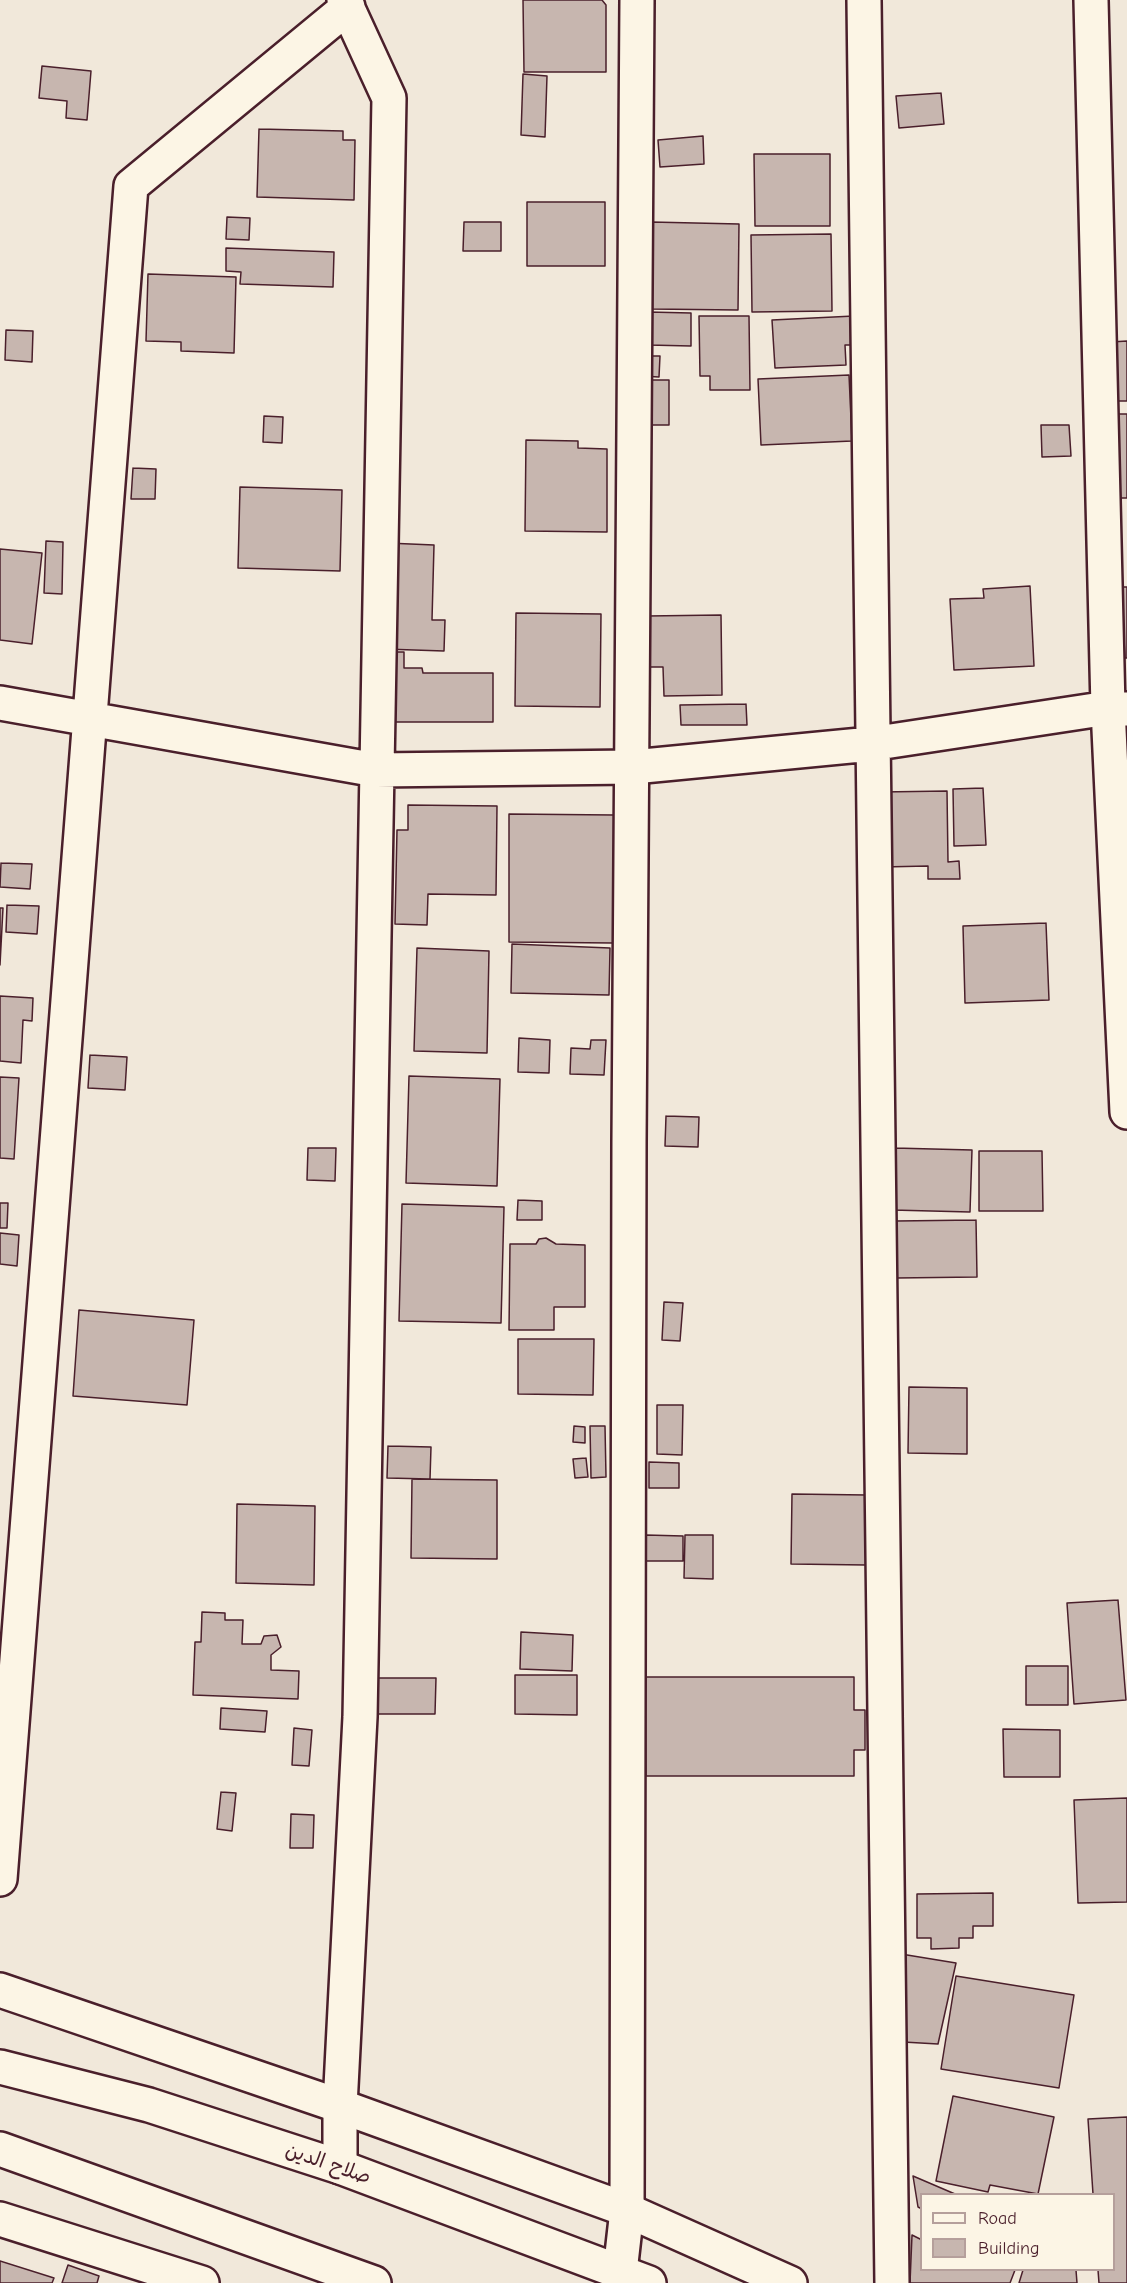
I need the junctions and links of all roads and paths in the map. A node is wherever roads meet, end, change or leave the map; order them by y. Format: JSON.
{"nodes":[{"id":1,"x":636,"y":0,"type":"edge"},
{"id":2,"x":864,"y":0,"type":"edge"},
{"id":3,"x":1091,"y":0,"type":"edge"},
{"id":4,"x":346,"y":4,"type":"edge"},
{"id":5,"x":0,"y":703,"type":"edge"},
{"id":6,"x":1118,"y":708,"type":"edge"},
{"id":7,"x":92,"y":720,"type":"junction"},
{"id":8,"x":871,"y":744,"type":"junction"},
{"id":9,"x":633,"y":767,"type":"junction"},
{"id":10,"x":376,"y":770,"type":"junction"},
{"id":11,"x":1127,"y":1112,"type":"edge"},
{"id":12,"x":0,"y":1879,"type":"edge"},
{"id":13,"x":0,"y":1990,"type":"edge"},
{"id":14,"x":0,"y":2067,"type":"edge"},
{"id":15,"x":340,"y":2106,"type":"junction"},
{"id":16,"x":0,"y":2149,"type":"edge"},
{"id":17,"x":340,"y":2168,"type":"junction"},
{"id":18,"x":627,"y":2210,"type":"junction"},
{"id":19,"x":0,"y":2218,"type":"edge"},
{"id":20,"x":634,"y":2278,"type":"edge"},
{"id":21,"x":202,"y":2283,"type":"edge"},
{"id":22,"x":374,"y":2283,"type":"edge"},
{"id":23,"x":790,"y":2283,"type":"edge"},
{"id":24,"x":892,"y":2283,"type":"edge"}],
"edges":[{"from":1,"to":9,"type":"main road"},
{"from":2,"to":8,"type":"main road"},
{"from":3,"to":6,"type":"main road"},
{"from":4,"to":7,"type":"main road"},
{"from":4,"to":10,"type":"main road"},
{"from":5,"to":7,"type":"main road"},
{"from":6,"to":8,"type":"main road"},
{"from":6,"to":11,"type":"main road"},
{"from":7,"to":10,"type":"main road"},
{"from":7,"to":12,"type":"main road"},
{"from":8,"to":9,"type":"main road"},
{"from":8,"to":24,"type":"main road"},
{"from":9,"to":10,"type":"main road"},
{"from":9,"to":18,"type":"main road"},
{"from":10,"to":15,"type":"main road"},
{"from":13,"to":15,"type":"main road"},
{"from":14,"to":17,"type":"main road","name":"صلاح الدين"},
{"from":15,"to":17,"type":"main road"},
{"from":15,"to":18,"type":"main road"},
{"from":16,"to":22,"type":"main road"},
{"from":17,"to":20,"type":"main road","name":"صلاح الدين"},
{"from":18,"to":20,"type":"main road"},
{"from":18,"to":23,"type":"main road"},
{"from":19,"to":21,"type":"main road"}]}
